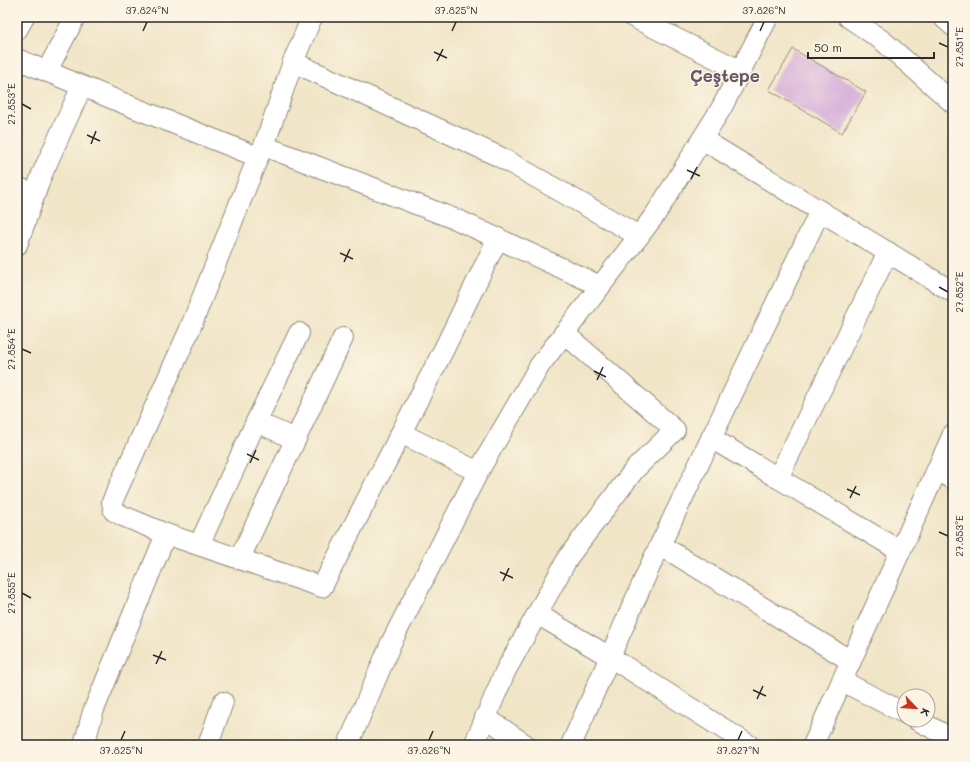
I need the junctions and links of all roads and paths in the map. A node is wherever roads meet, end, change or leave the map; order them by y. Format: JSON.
{"nodes":[{"id":1,"x":24,"y":17,"type":"edge"},
{"id":2,"x":75,"y":17,"type":"edge"},
{"id":3,"x":312,"y":17,"type":"edge"},
{"id":4,"x":633,"y":17,"type":"edge"},
{"id":5,"x":768,"y":17,"type":"edge"},
{"id":6,"x":848,"y":17,"type":"edge"},
{"id":7,"x":943,"y":17,"type":"edge"},
{"id":8,"x":953,"y":26,"type":"edge"},
{"id":9,"x":17,"y":30,"type":"edge"},
{"id":10,"x":17,"y":59,"type":"edge"},
{"id":11,"x":293,"y":62,"type":"junction"},
{"id":12,"x":47,"y":71,"type":"junction"},
{"id":13,"x":741,"y":71,"type":"junction"},
{"id":14,"x":82,"y":86,"type":"junction"},
{"id":15,"x":953,"y":103,"type":"edge"},
{"id":16,"x":702,"y":139,"type":"junction"},
{"id":17,"x":261,"y":152,"type":"junction"},
{"id":18,"x":26,"y":191,"type":"edge"},
{"id":19,"x":820,"y":210,"type":"junction"},
{"id":20,"x":639,"y":236,"type":"junction"},
{"id":21,"x":498,"y":238,"type":"junction"},
{"id":22,"x":17,"y":245,"type":"edge"},
{"id":23,"x":888,"y":252,"type":"junction"},
{"id":24,"x":600,"y":286,"type":"junction"},
{"id":25,"x":953,"y":292,"type":"edge"},
{"id":26,"x":300,"y":333,"type":"dead end"},
{"id":27,"x":564,"y":333,"type":"junction"},
{"id":28,"x":343,"y":338,"type":"dead end"},
{"id":29,"x":256,"y":422,"type":"junction"},
{"id":30,"x":401,"y":433,"type":"junction"},
{"id":31,"x":953,"y":434,"type":"edge"},
{"id":32,"x":711,"y":438,"type":"junction"},
{"id":33,"x":296,"y":439,"type":"junction"},
{"id":34,"x":478,"y":472,"type":"junction"},
{"id":35,"x":945,"y":475,"type":"edge"},
{"id":36,"x":778,"y":478,"type":"junction"},
{"id":37,"x":166,"y":534,"type":"junction"},
{"id":38,"x":199,"y":545,"type":"junction"},
{"id":39,"x":660,"y":545,"type":"junction"},
{"id":40,"x":900,"y":551,"type":"junction"},
{"id":41,"x":240,"y":558,"type":"junction"},
{"id":42,"x":537,"y":614,"type":"junction"},
{"id":43,"x":610,"y":657,"type":"junction"},
{"id":44,"x":851,"y":660,"type":"junction"},
{"id":45,"x":842,"y":681,"type":"junction"},
{"id":46,"x":223,"y":702,"type":"dead end"},
{"id":47,"x":896,"y":709,"type":"edge"},
{"id":48,"x":486,"y":717,"type":"junction"},
{"id":49,"x":932,"y":728,"type":"edge"},
{"id":50,"x":953,"y":739,"type":"edge"},
{"id":51,"x":84,"y":745,"type":"edge"},
{"id":52,"x":208,"y":745,"type":"edge"},
{"id":53,"x":348,"y":745,"type":"edge"},
{"id":54,"x":474,"y":745,"type":"edge"},
{"id":55,"x":526,"y":745,"type":"edge"},
{"id":56,"x":571,"y":745,"type":"edge"},
{"id":57,"x":749,"y":745,"type":"edge"},
{"id":58,"x":813,"y":745,"type":"edge"}],
"edges":[{"from":1,"to":9,"type":"street"},
{"from":2,"to":12,"type":"street"},
{"from":3,"to":11,"type":"street"},
{"from":4,"to":13,"type":"street"},
{"from":5,"to":13,"type":"street"},
{"from":6,"to":15,"type":"street"},
{"from":7,"to":8,"type":"street"},
{"from":10,"to":12,"type":"street"},
{"from":11,"to":17,"type":"street"},
{"from":11,"to":20,"type":"street"},
{"from":12,"to":14,"type":"street"},
{"from":13,"to":16,"type":"street"},
{"from":14,"to":17,"type":"street"},
{"from":14,"to":18,"type":"street"},
{"from":16,"to":19,"type":"street"},
{"from":16,"to":20,"type":"street"},
{"from":17,"to":21,"type":"street"},
{"from":17,"to":37,"type":"street"},
{"from":18,"to":22,"type":"street"},
{"from":19,"to":23,"type":"street"},
{"from":19,"to":32,"type":"street"},
{"from":20,"to":24,"type":"street"},
{"from":21,"to":24,"type":"street"},
{"from":21,"to":30,"type":"street"},
{"from":23,"to":25,"type":"street"},
{"from":23,"to":36,"type":"street"},
{"from":24,"to":27,"type":"street"},
{"from":26,"to":29,"type":"street"},
{"from":27,"to":34,"type":"street"},
{"from":27,"to":42,"type":"street"},
{"from":28,"to":33,"type":"street"},
{"from":29,"to":33,"type":"street"},
{"from":29,"to":38,"type":"street"},
{"from":30,"to":34,"type":"street"},
{"from":30,"to":41,"type":"street"},
{"from":31,"to":35,"type":"street"},
{"from":32,"to":36,"type":"street"},
{"from":32,"to":39,"type":"street"},
{"from":33,"to":41,"type":"street"},
{"from":34,"to":53,"type":"street"},
{"from":35,"to":40,"type":"street"},
{"from":36,"to":40,"type":"street"},
{"from":37,"to":38,"type":"street"},
{"from":37,"to":51,"type":"street"},
{"from":38,"to":41,"type":"street"},
{"from":39,"to":43,"type":"street"},
{"from":39,"to":44,"type":"street"},
{"from":40,"to":44,"type":"street"},
{"from":42,"to":43,"type":"street"},
{"from":42,"to":48,"type":"street"},
{"from":43,"to":56,"type":"street"},
{"from":43,"to":57,"type":"street"},
{"from":44,"to":45,"type":"street"},
{"from":45,"to":47,"type":"street"},
{"from":45,"to":58,"type":"street"},
{"from":46,"to":52,"type":"street"},
{"from":48,"to":54,"type":"street"},
{"from":48,"to":55,"type":"street"},
{"from":49,"to":50,"type":"street"}]}
